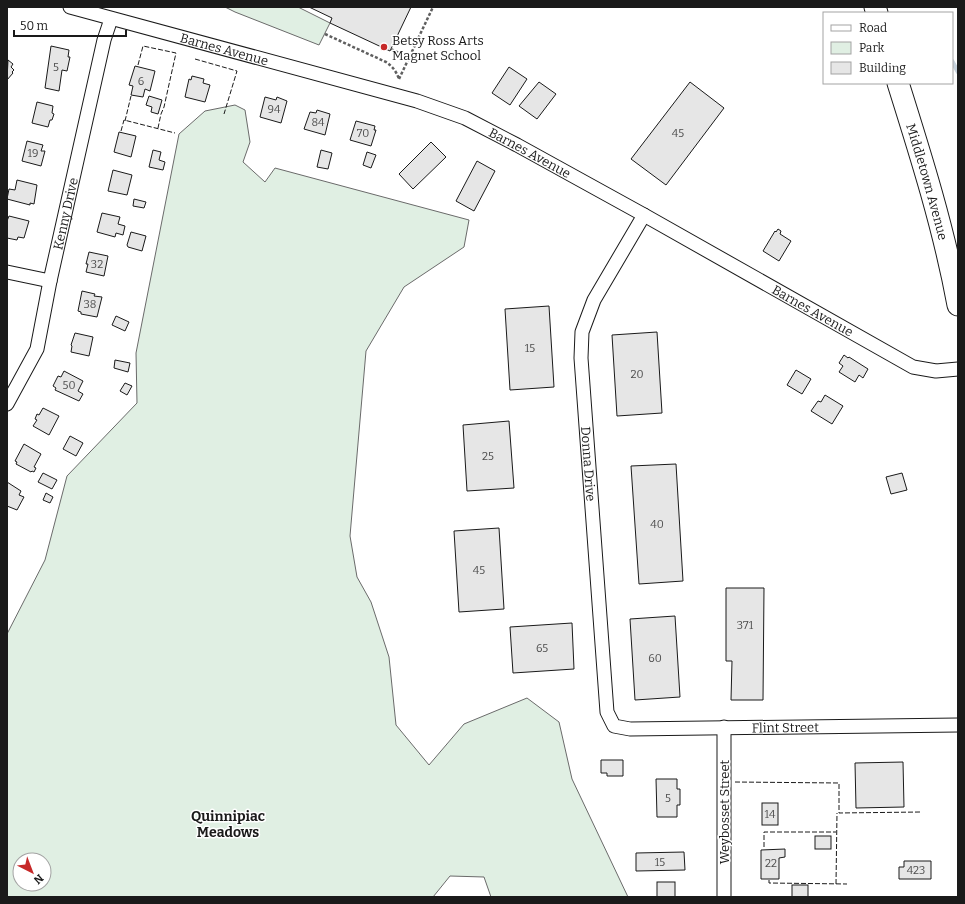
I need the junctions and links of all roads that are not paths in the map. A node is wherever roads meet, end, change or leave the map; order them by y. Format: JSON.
{"nodes":[{"id":1,"x":70,"y":7,"type":"edge"},
{"id":2,"x":111,"y":19,"type":"junction"},
{"id":3,"x":898,"y":84,"type":"edge"},
{"id":4,"x":644,"y":215,"type":"junction"},
{"id":5,"x":7,"y":272,"type":"edge"},
{"id":6,"x":50,"y":281,"type":"junction"},
{"id":7,"x":958,"y":305,"type":"edge"},
{"id":8,"x":958,"y":369,"type":"edge"},
{"id":9,"x":7,"y":404,"type":"edge"},
{"id":10,"x":958,"y":725,"type":"edge"},
{"id":11,"x":614,"y":726,"type":"joint"},
{"id":12,"x":724,"y":727,"type":"junction"},
{"id":13,"x":724,"y":897,"type":"edge"}],
"edges":[{"from":1,"to":2,"type":"street","name":"Barnes Avenue"},
{"from":2,"to":4,"type":"street","name":"Barnes Avenue"},
{"from":2,"to":6,"type":"street","name":"Kenny Drive"},
{"from":3,"to":7,"type":"main road","name":"Middletown Avenue"},
{"from":4,"to":8,"type":"street","name":"Barnes Avenue"},
{"from":4,"to":11,"type":"street","name":"Donna Drive"},
{"from":5,"to":6,"type":"street"},
{"from":6,"to":9,"type":"street","name":"Kenny Drive"},
{"from":10,"to":12,"type":"street","name":"Flint Street"},
{"from":11,"to":12,"type":"street","name":"Flint Street"},
{"from":12,"to":13,"type":"street","name":"Weybosset Street"}]}
